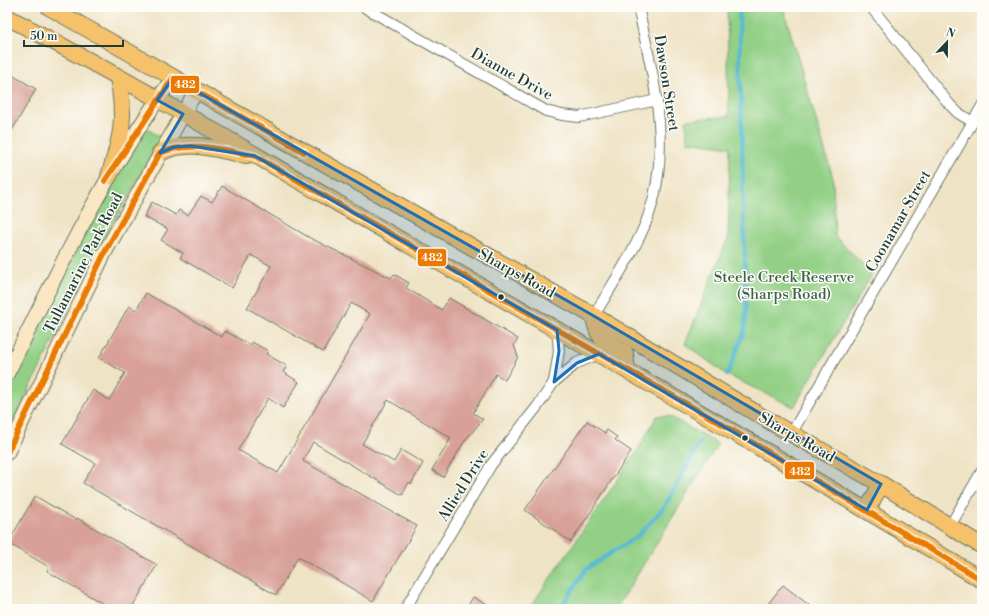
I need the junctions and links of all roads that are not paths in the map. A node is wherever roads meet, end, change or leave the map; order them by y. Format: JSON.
{"nodes":[{"id":1,"x":49,"y":7,"type":"edge"},
{"id":2,"x":364,"y":7,"type":"edge"},
{"id":3,"x":638,"y":7,"type":"edge"},
{"id":4,"x":871,"y":7,"type":"edge"},
{"id":5,"x":7,"y":17,"type":"edge"},
{"id":6,"x":118,"y":77,"type":"junction"},
{"id":7,"x":173,"y":78,"type":"junction"},
{"id":8,"x":196,"y":92,"type":"junction"},
{"id":9,"x":157,"y":100,"type":"junction"},
{"id":10,"x":657,"y":100,"type":"junction"},
{"id":11,"x":982,"y":106,"type":"edge"},
{"id":12,"x":183,"y":114,"type":"junction"},
{"id":13,"x":973,"y":122,"type":"junction"},
{"id":14,"x":160,"y":153,"type":"junction"},
{"id":15,"x":255,"y":156,"type":"junction"},
{"id":16,"x":108,"y":176,"type":"junction"},
{"id":17,"x":594,"y":316,"type":"junction"},
{"id":18,"x":557,"y":330,"type":"junction"},
{"id":19,"x":599,"y":354,"type":"junction"},
{"id":20,"x":627,"y":370,"type":"junction"},
{"id":21,"x":7,"y":374,"type":"edge"},
{"id":22,"x":554,"y":382,"type":"junction"},
{"id":23,"x":791,"y":434,"type":"junction"},
{"id":24,"x":7,"y":453,"type":"edge"},
{"id":25,"x":982,"y":471,"type":"edge"},
{"id":26,"x":881,"y":484,"type":"junction"},
{"id":27,"x":867,"y":510,"type":"junction"},
{"id":28,"x":950,"y":526,"type":"junction"},
{"id":29,"x":982,"y":546,"type":"edge"},
{"id":30,"x":982,"y":580,"type":"edge"},
{"id":31,"x":405,"y":609,"type":"edge"}],
"edges":[{"from":1,"to":7,"type":"main road","name":"Sharps Road"},
{"from":2,"to":10,"type":"street","name":"Dianne Drive"},
{"from":3,"to":10,"type":"street","name":"Dawson Street"},
{"from":4,"to":13,"type":"street"},
{"from":5,"to":6,"type":"main road","name":"Sharps Road"},
{"from":6,"to":9,"type":"main road","name":"Sharps Road"},
{"from":6,"to":16,"type":"main road"},
{"from":7,"to":8,"type":"main road","name":"Sharps Road"},
{"from":7,"to":9,"type":"street","name":"Tullamarine Park Road"},
{"from":8,"to":12,"type":"street","name":"Tullamarine Park Road"},
{"from":8,"to":17,"type":"main road","name":"Sharps Road"},
{"from":9,"to":12,"type":"main road","name":"Sharps Road"},
{"from":9,"to":16,"type":"street","name":"Tullamarine Park Road"},
{"from":10,"to":17,"type":"street","name":"Dawson Street"},
{"from":11,"to":13,"type":"street","name":"Coonamar Street"},
{"from":12,"to":14,"type":"street","name":"Tullamarine Park Road"},
{"from":12,"to":15,"type":"main road","name":"Sharps Road"},
{"from":13,"to":23,"type":"street","name":"Coonamar Street"},
{"from":14,"to":15,"type":"main road"},
{"from":14,"to":24,"type":"street","name":"Tullamarine Park Road"},
{"from":15,"to":18,"type":"main road","name":"Sharps Road"},
{"from":16,"to":21,"type":"street","name":"Tullamarine Park Road"},
{"from":17,"to":20,"type":"main road"},
{"from":17,"to":23,"type":"main road","name":"Sharps Road"},
{"from":18,"to":19,"type":"main road","name":"Sharps Road"},
{"from":18,"to":22,"type":"street","name":"Allied Drive"},
{"from":19,"to":20,"type":"main road","name":"Sharps Road"},
{"from":19,"to":22,"type":"street","name":"Allied Drive"},
{"from":20,"to":27,"type":"main road","name":"Sharps Road"},
{"from":22,"to":31,"type":"street","name":"Allied Drive"},
{"from":23,"to":26,"type":"main road","name":"Sharps Road"},
{"from":25,"to":28,"type":"street"},
{"from":26,"to":27,"type":"main road"},
{"from":26,"to":28,"type":"main road","name":"Sharps Road"},
{"from":27,"to":30,"type":"main road","name":"Sharps Road"},
{"from":28,"to":29,"type":"main road","name":"Sharps Road"}]}
